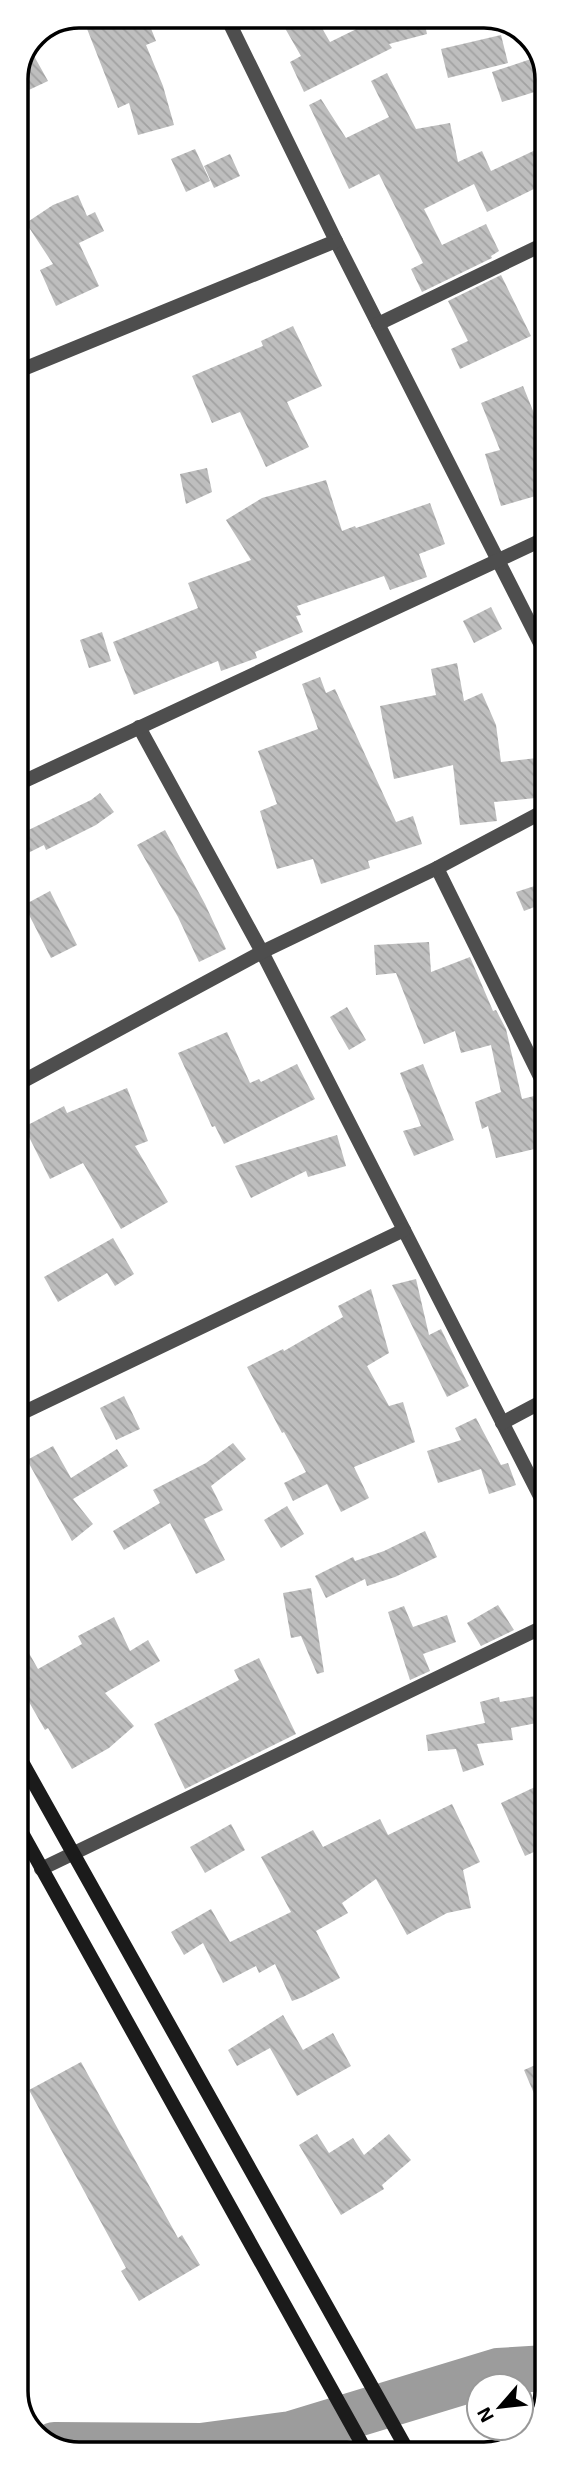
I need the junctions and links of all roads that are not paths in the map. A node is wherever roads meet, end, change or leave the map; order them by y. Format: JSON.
{"nodes":[{"id":1,"x":232,"y":28,"type":"edge"},
{"id":2,"x":336,"y":241,"type":"junction"},
{"id":3,"x":535,"y":248,"type":"edge"},
{"id":4,"x":378,"y":324,"type":"junction"},
{"id":5,"x":28,"y":367,"type":"edge"},
{"id":6,"x":535,"y":544,"type":"edge"},
{"id":7,"x":500,"y":561,"type":"junction"},
{"id":8,"x":535,"y":633,"type":"edge"},
{"id":9,"x":139,"y":727,"type":"junction"},
{"id":10,"x":28,"y":779,"type":"edge"},
{"id":11,"x":535,"y":816,"type":"edge"},
{"id":12,"x":437,"y":868,"type":"junction"},
{"id":13,"x":262,"y":952,"type":"junction"},
{"id":14,"x":535,"y":1067,"type":"edge"},
{"id":15,"x":28,"y":1079,"type":"edge"},
{"id":16,"x":404,"y":1230,"type":"junction"},
{"id":17,"x":535,"y":1405,"type":"edge"},
{"id":18,"x":28,"y":1410,"type":"edge"},
{"id":19,"x":502,"y":1423,"type":"junction"},
{"id":20,"x":535,"y":1487,"type":"edge"},
{"id":21,"x":535,"y":1631,"type":"edge"},
{"id":22,"x":28,"y":1773,"type":"edge"},
{"id":23,"x":28,"y":1845,"type":"edge"},
{"id":24,"x":73,"y":1853,"type":"junction"},
{"id":25,"x":41,"y":1869,"type":"junction"},
{"id":26,"x":361,"y":2442,"type":"edge"},
{"id":27,"x":403,"y":2442,"type":"edge"}],
"edges":[{"from":1,"to":2,"type":"street"},
{"from":2,"to":4,"type":"street"},
{"from":2,"to":5,"type":"street"},
{"from":3,"to":4,"type":"street"},
{"from":4,"to":7,"type":"street"},
{"from":6,"to":7,"type":"street"},
{"from":7,"to":8,"type":"street"},
{"from":7,"to":9,"type":"street"},
{"from":9,"to":10,"type":"street"},
{"from":9,"to":13,"type":"street"},
{"from":11,"to":12,"type":"street"},
{"from":12,"to":13,"type":"street"},
{"from":12,"to":14,"type":"street"},
{"from":13,"to":15,"type":"street"},
{"from":13,"to":16,"type":"street"},
{"from":16,"to":18,"type":"street"},
{"from":16,"to":19,"type":"street"},
{"from":17,"to":19,"type":"street"},
{"from":19,"to":20,"type":"street"},
{"from":21,"to":24,"type":"street"},
{"from":22,"to":24,"type":"main road"},
{"from":23,"to":25,"type":"main road"},
{"from":24,"to":25,"type":"street"},
{"from":24,"to":27,"type":"main road"},
{"from":25,"to":26,"type":"main road"}]}
